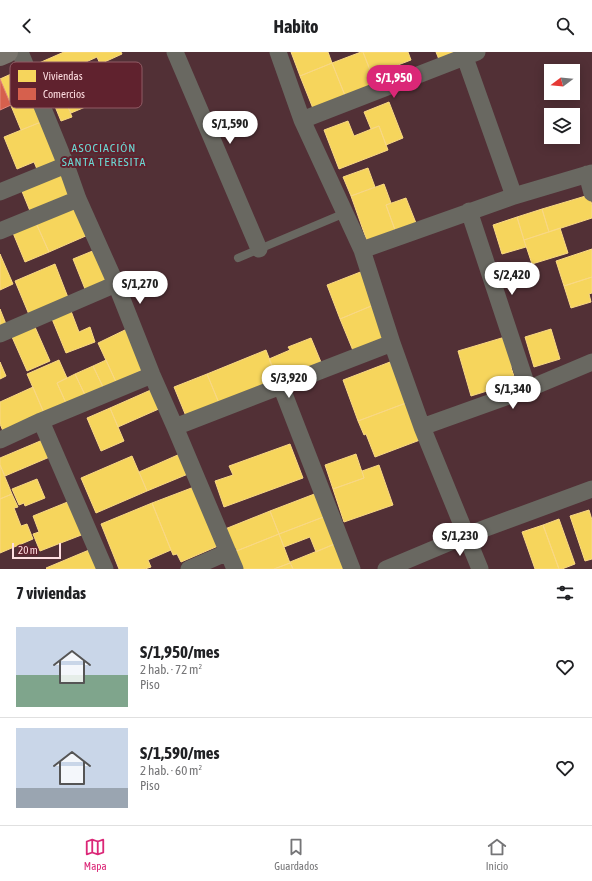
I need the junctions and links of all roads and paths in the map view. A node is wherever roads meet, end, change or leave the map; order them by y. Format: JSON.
{"nodes":[{"id":1,"x":7,"y":52,"type":"edge"},
{"id":2,"x":20,"y":52,"type":"edge"},
{"id":3,"x":175,"y":52,"type":"edge"},
{"id":4,"x":278,"y":52,"type":"edge"},
{"id":5,"x":469,"y":53,"type":"edge"},
{"id":6,"x":0,"y":55,"type":"edge"},
{"id":7,"x":24,"y":62,"type":"edge"},
{"id":8,"x":43,"y":108,"type":"edge"},
{"id":9,"x":302,"y":120,"type":"junction"},
{"id":10,"x":66,"y":165,"type":"junction"},
{"id":11,"x":589,"y":174,"type":"edge"},
{"id":12,"x":0,"y":192,"type":"edge"},
{"id":13,"x":592,"y":193,"type":"edge"},
{"id":14,"x":514,"y":196,"type":"junction"},
{"id":15,"x":78,"y":199,"type":"junction"},
{"id":16,"x":470,"y":211,"type":"junction"},
{"id":17,"x":345,"y":213,"type":"junction"},
{"id":18,"x":0,"y":231,"type":"edge"},
{"id":19,"x":259,"y":249,"type":"junction"},
{"id":20,"x":362,"y":250,"type":"junction"},
{"id":21,"x":238,"y":258,"type":"dead end"},
{"id":22,"x":116,"y":284,"type":"junction"},
{"id":23,"x":0,"y":334,"type":"edge"},
{"id":24,"x":392,"y":343,"type":"junction"},
{"id":25,"x":592,"y":362,"type":"edge"},
{"id":26,"x":152,"y":374,"type":"junction"},
{"id":27,"x":281,"y":386,"type":"junction"},
{"id":28,"x":528,"y":389,"type":"junction"},
{"id":29,"x":41,"y":421,"type":"junction"},
{"id":30,"x":422,"y":427,"type":"junction"},
{"id":31,"x":175,"y":428,"type":"junction"},
{"id":32,"x":0,"y":440,"type":"edge"},
{"id":33,"x":592,"y":489,"type":"edge"},
{"id":34,"x":467,"y":535,"type":"junction"},
{"id":35,"x":228,"y":552,"type":"junction"},
{"id":36,"x":105,"y":569,"type":"edge"},
{"id":37,"x":189,"y":569,"type":"edge"},
{"id":38,"x":235,"y":569,"type":"edge"},
{"id":39,"x":352,"y":569,"type":"edge"},
{"id":40,"x":386,"y":569,"type":"edge"},
{"id":41,"x":480,"y":569,"type":"edge"}],
"edges":[{"from":1,"to":6,"type":"highway"},
{"from":2,"to":7,"type":"street"},
{"from":3,"to":19,"type":"street"},
{"from":4,"to":9,"type":"street"},
{"from":5,"to":9,"type":"street"},
{"from":5,"to":14,"type":"street"},
{"from":8,"to":10,"type":"street"},
{"from":9,"to":17,"type":"street"},
{"from":10,"to":12,"type":"street"},
{"from":10,"to":15,"type":"street"},
{"from":11,"to":13,"type":"street"},
{"from":11,"to":14,"type":"street"},
{"from":14,"to":16,"type":"street"},
{"from":15,"to":18,"type":"street"},
{"from":15,"to":22,"type":"street"},
{"from":16,"to":20,"type":"street"},
{"from":16,"to":28,"type":"street"},
{"from":17,"to":19,"type":"lane"},
{"from":17,"to":20,"type":"street"},
{"from":19,"to":21,"type":"lane"},
{"from":20,"to":24,"type":"street"},
{"from":22,"to":23,"type":"street"},
{"from":22,"to":26,"type":"street"},
{"from":24,"to":27,"type":"street"},
{"from":24,"to":30,"type":"street"},
{"from":25,"to":28,"type":"street"},
{"from":26,"to":29,"type":"street"},
{"from":26,"to":31,"type":"street"},
{"from":27,"to":31,"type":"street"},
{"from":27,"to":39,"type":"street"},
{"from":28,"to":30,"type":"street"},
{"from":29,"to":32,"type":"street"},
{"from":29,"to":36,"type":"street"},
{"from":30,"to":34,"type":"street"},
{"from":31,"to":35,"type":"street"},
{"from":33,"to":34,"type":"street"},
{"from":34,"to":40,"type":"street"},
{"from":34,"to":41,"type":"street"},
{"from":35,"to":37,"type":"street"},
{"from":35,"to":38,"type":"street"}]}
